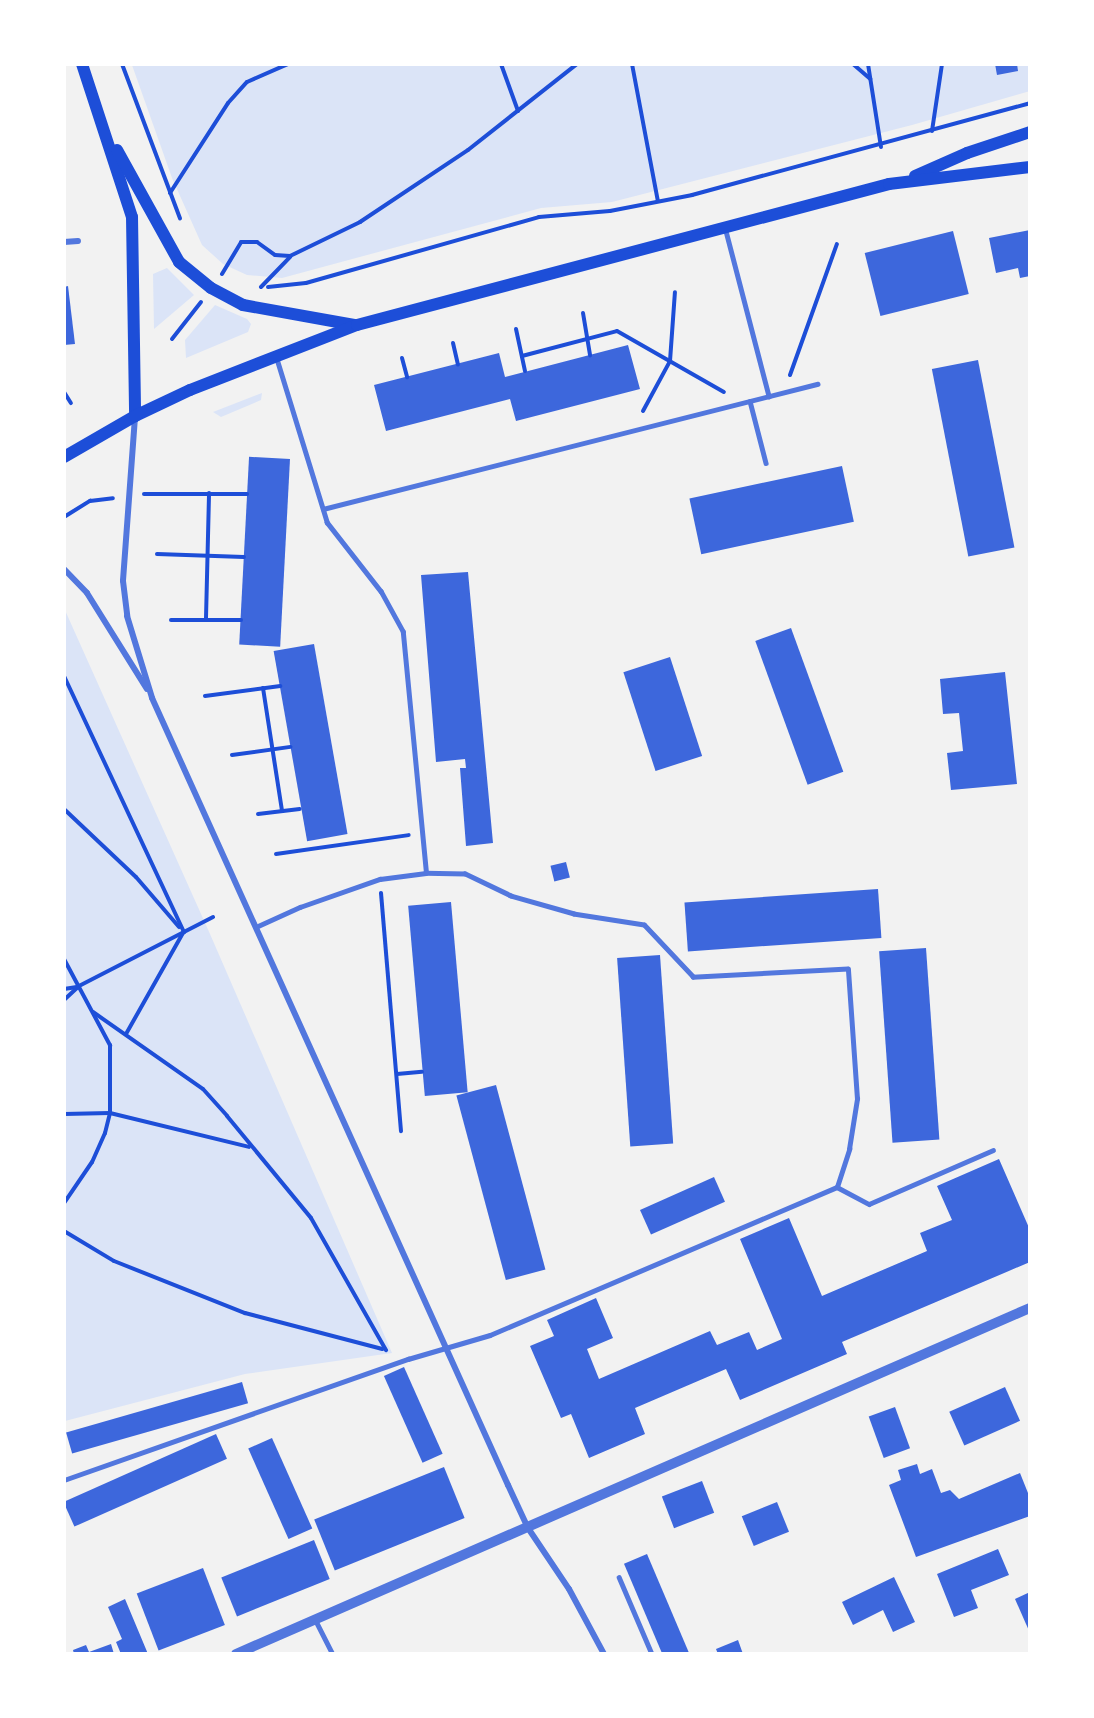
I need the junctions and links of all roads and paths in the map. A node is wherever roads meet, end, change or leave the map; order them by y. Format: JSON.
{"nodes":[{"id":1,"x":82,"y":64,"type":"edge"},
{"id":2,"x":122,"y":64,"type":"edge"},
{"id":3,"x":288,"y":64,"type":"edge"},
{"id":4,"x":501,"y":64,"type":"edge"},
{"id":5,"x":577,"y":64,"type":"edge"},
{"id":6,"x":632,"y":64,"type":"edge"},
{"id":7,"x":852,"y":64,"type":"edge"},
{"id":8,"x":868,"y":64,"type":"edge"},
{"id":9,"x":942,"y":64,"type":"edge"},
{"id":10,"x":871,"y":79,"type":"junction"},
{"id":11,"x":1029,"y":103,"type":"edge"},
{"id":12,"x":518,"y":111,"type":"junction"},
{"id":13,"x":102,"y":122,"type":"junction"},
{"id":14,"x":932,"y":131,"type":"junction"},
{"id":15,"x":1029,"y":132,"type":"edge"},
{"id":16,"x":881,"y":147,"type":"junction"},
{"id":17,"x":1029,"y":168,"type":"edge"},
{"id":18,"x":905,"y":181,"type":"junction"},
{"id":19,"x":170,"y":194,"type":"junction"},
{"id":20,"x":658,"y":201,"type":"junction"},
{"id":21,"x":183,"y":226,"type":"dead end"},
{"id":22,"x":725,"y":226,"type":"junction"},
{"id":23,"x":78,"y":241,"type":"dead end"},
{"id":24,"x":64,"y":242,"type":"edge"},
{"id":25,"x":837,"y":244,"type":"dead end"},
{"id":26,"x":290,"y":256,"type":"junction"},
{"id":27,"x":251,"y":284,"type":"dead end"},
{"id":28,"x":261,"y":287,"type":"junction"},
{"id":29,"x":211,"y":288,"type":"junction"},
{"id":30,"x":675,"y":292,"type":"dead end"},
{"id":31,"x":583,"y":314,"type":"dead end"},
{"id":32,"x":357,"y":325,"type":"junction"},
{"id":33,"x":516,"y":329,"type":"dead end"},
{"id":34,"x":587,"y":338,"type":"junction"},
{"id":35,"x":172,"y":339,"type":"dead end"},
{"id":36,"x":453,"y":343,"type":"dead end"},
{"id":37,"x":590,"y":354,"type":"dead end"},
{"id":38,"x":275,"y":356,"type":"junction"},
{"id":39,"x":522,"y":356,"type":"junction"},
{"id":40,"x":402,"y":358,"type":"dead end"},
{"id":41,"x":670,"y":361,"type":"junction"},
{"id":42,"x":458,"y":363,"type":"dead end"},
{"id":43,"x":525,"y":371,"type":"dead end"},
{"id":44,"x":407,"y":377,"type":"dead end"},
{"id":45,"x":817,"y":384,"type":"dead end"},
{"id":46,"x":64,"y":392,"type":"edge"},
{"id":47,"x":784,"y":392,"type":"junction"},
{"id":48,"x":769,"y":396,"type":"junction"},
{"id":49,"x":750,"y":401,"type":"junction"},
{"id":50,"x":71,"y":403,"type":"dead end"},
{"id":51,"x":743,"y":403,"type":"junction"},
{"id":52,"x":135,"y":416,"type":"junction"},
{"id":53,"x":633,"y":431,"type":"junction"},
{"id":54,"x":64,"y":457,"type":"edge"},
{"id":55,"x":766,"y":463,"type":"dead end"},
{"id":56,"x":165,"y":493,"type":"dead end"},
{"id":57,"x":209,"y":494,"type":"junction"},
{"id":58,"x":247,"y":494,"type":"dead end"},
{"id":59,"x":323,"y":509,"type":"junction"},
{"id":60,"x":157,"y":554,"type":"dead end"},
{"id":61,"x":205,"y":556,"type":"junction"},
{"id":62,"x":244,"y":557,"type":"dead end"},
{"id":63,"x":64,"y":569,"type":"edge"},
{"id":64,"x":206,"y":618,"type":"junction"},
{"id":65,"x":171,"y":620,"type":"dead end"},
{"id":66,"x":241,"y":620,"type":"dead end"},
{"id":67,"x":64,"y":676,"type":"edge"},
{"id":68,"x":280,"y":686,"type":"dead end"},
{"id":69,"x":263,"y":688,"type":"junction"},
{"id":70,"x":205,"y":696,"type":"dead end"},
{"id":71,"x":152,"y":698,"type":"junction"},
{"id":72,"x":290,"y":747,"type":"dead end"},
{"id":73,"x":272,"y":749,"type":"junction"},
{"id":74,"x":232,"y":755,"type":"dead end"},
{"id":75,"x":64,"y":809,"type":"edge"},
{"id":76,"x":300,"y":809,"type":"dead end"},
{"id":77,"x":282,"y":811,"type":"junction"},
{"id":78,"x":258,"y":814,"type":"dead end"},
{"id":79,"x":422,"y":833,"type":"junction"},
{"id":80,"x":276,"y":854,"type":"dead end"},
{"id":81,"x":426,"y":873,"type":"junction"},
{"id":82,"x":380,"y":879,"type":"junction"},
{"id":83,"x":213,"y":917,"type":"dead end"},
{"id":84,"x":258,"y":926,"type":"junction"},
{"id":85,"x":184,"y":932,"type":"junction"},
{"id":86,"x":64,"y":958,"type":"edge"},
{"id":87,"x":77,"y":987,"type":"junction"},
{"id":88,"x":64,"y":989,"type":"edge"},
{"id":89,"x":64,"y":1000,"type":"edge"},
{"id":90,"x":93,"y":1012,"type":"junction"},
{"id":91,"x":126,"y":1034,"type":"junction"},
{"id":92,"x":422,"y":1071,"type":"dead end"},
{"id":93,"x":397,"y":1074,"type":"junction"},
{"id":94,"x":110,"y":1113,"type":"junction"},
{"id":95,"x":64,"y":1114,"type":"edge"},
{"id":96,"x":401,"y":1131,"type":"dead end"},
{"id":97,"x":250,"y":1148,"type":"junction"},
{"id":98,"x":993,"y":1150,"type":"dead end"},
{"id":99,"x":837,"y":1187,"type":"junction"},
{"id":100,"x":64,"y":1203,"type":"edge"},
{"id":101,"x":64,"y":1231,"type":"edge"},
{"id":102,"x":1029,"y":1308,"type":"edge"},
{"id":103,"x":446,"y":1346,"type":"junction"},
{"id":104,"x":382,"y":1349,"type":"junction"},
{"id":105,"x":408,"y":1359,"type":"junction"},
{"id":106,"x":64,"y":1480,"type":"edge"},
{"id":107,"x":528,"y":1528,"type":"junction"},
{"id":108,"x":619,"y":1577,"type":"dead end"},
{"id":109,"x":315,"y":1619,"type":"junction"},
{"id":110,"x":236,"y":1653,"type":"edge"},
{"id":111,"x":333,"y":1653,"type":"edge"},
{"id":112,"x":604,"y":1653,"type":"edge"},
{"id":113,"x":652,"y":1653,"type":"edge"}],
"edges":[{"from":1,"to":13,"type":"main road"},
{"from":2,"to":19,"type":"path"},
{"from":3,"to":19,"type":"path"},
{"from":4,"to":12,"type":"path"},
{"from":5,"to":12,"type":"path"},
{"from":6,"to":20,"type":"path"},
{"from":7,"to":10,"type":"path"},
{"from":8,"to":10,"type":"path"},
{"from":9,"to":14,"type":"path"},
{"from":10,"to":16,"type":"path"},
{"from":11,"to":14,"type":"path"},
{"from":12,"to":26,"type":"path"},
{"from":13,"to":29,"type":"main road"},
{"from":13,"to":52,"type":"main road"},
{"from":14,"to":16,"type":"path"},
{"from":15,"to":18,"type":"main road"},
{"from":16,"to":20,"type":"path"},
{"from":17,"to":18,"type":"main road"},
{"from":18,"to":22,"type":"main road"},
{"from":19,"to":21,"type":"path"},
{"from":20,"to":28,"type":"path"},
{"from":22,"to":32,"type":"main road"},
{"from":22,"to":48,"type":"lane"},
{"from":23,"to":24,"type":"street"},
{"from":25,"to":47,"type":"path"},
{"from":26,"to":28,"type":"path"},
{"from":26,"to":29,"type":"path"},
{"from":27,"to":28,"type":"path"},
{"from":29,"to":32,"type":"main road"},
{"from":29,"to":35,"type":"path"},
{"from":30,"to":41,"type":"path"},
{"from":31,"to":34,"type":"path"},
{"from":32,"to":38,"type":"main road"},
{"from":33,"to":39,"type":"path"},
{"from":34,"to":37,"type":"path"},
{"from":34,"to":39,"type":"path"},
{"from":34,"to":41,"type":"path"},
{"from":36,"to":42,"type":"path"},
{"from":38,"to":52,"type":"main road"},
{"from":38,"to":59,"type":"lane"},
{"from":39,"to":43,"type":"path"},
{"from":40,"to":44,"type":"path"},
{"from":41,"to":51,"type":"path"},
{"from":41,"to":53,"type":"path"},
{"from":45,"to":47,"type":"lane"},
{"from":46,"to":50,"type":"path"},
{"from":47,"to":48,"type":"lane"},
{"from":48,"to":49,"type":"lane"},
{"from":49,"to":51,"type":"lane"},
{"from":49,"to":55,"type":"lane"},
{"from":51,"to":53,"type":"lane"},
{"from":52,"to":54,"type":"main road"},
{"from":52,"to":71,"type":"street"},
{"from":53,"to":59,"type":"lane"},
{"from":56,"to":57,"type":"path"},
{"from":57,"to":58,"type":"path"},
{"from":57,"to":61,"type":"path"},
{"from":59,"to":79,"type":"lane"},
{"from":60,"to":61,"type":"path"},
{"from":61,"to":62,"type":"path"},
{"from":61,"to":64,"type":"path"},
{"from":63,"to":71,"type":"street"},
{"from":64,"to":65,"type":"path"},
{"from":64,"to":66,"type":"path"},
{"from":67,"to":85,"type":"path"},
{"from":68,"to":69,"type":"path"},
{"from":69,"to":70,"type":"path"},
{"from":69,"to":73,"type":"path"},
{"from":71,"to":84,"type":"street"},
{"from":72,"to":73,"type":"path"},
{"from":73,"to":74,"type":"path"},
{"from":73,"to":77,"type":"path"},
{"from":75,"to":85,"type":"path"},
{"from":76,"to":77,"type":"path"},
{"from":77,"to":78,"type":"path"},
{"from":79,"to":80,"type":"path"},
{"from":79,"to":81,"type":"lane"},
{"from":81,"to":82,"type":"lane"},
{"from":81,"to":99,"type":"lane"},
{"from":82,"to":84,"type":"lane"},
{"from":82,"to":93,"type":"path"},
{"from":83,"to":85,"type":"path"},
{"from":84,"to":103,"type":"street"},
{"from":85,"to":87,"type":"path"},
{"from":85,"to":91,"type":"path"},
{"from":86,"to":87,"type":"path"},
{"from":87,"to":88,"type":"path"},
{"from":87,"to":89,"type":"path"},
{"from":87,"to":90,"type":"path"},
{"from":90,"to":91,"type":"path"},
{"from":90,"to":94,"type":"path"},
{"from":91,"to":97,"type":"path"},
{"from":92,"to":93,"type":"path"},
{"from":93,"to":96,"type":"path"},
{"from":94,"to":95,"type":"path"},
{"from":94,"to":97,"type":"path"},
{"from":94,"to":100,"type":"path"},
{"from":97,"to":104,"type":"path"},
{"from":98,"to":99,"type":"lane"},
{"from":99,"to":103,"type":"lane"},
{"from":101,"to":104,"type":"path"},
{"from":102,"to":107,"type":"street"},
{"from":103,"to":105,"type":"lane"},
{"from":103,"to":107,"type":"street"},
{"from":104,"to":105,"type":"path"},
{"from":105,"to":106,"type":"lane"},
{"from":107,"to":109,"type":"street"},
{"from":107,"to":112,"type":"street"},
{"from":108,"to":113,"type":"lane"},
{"from":109,"to":110,"type":"street"},
{"from":109,"to":111,"type":"lane"}]}
